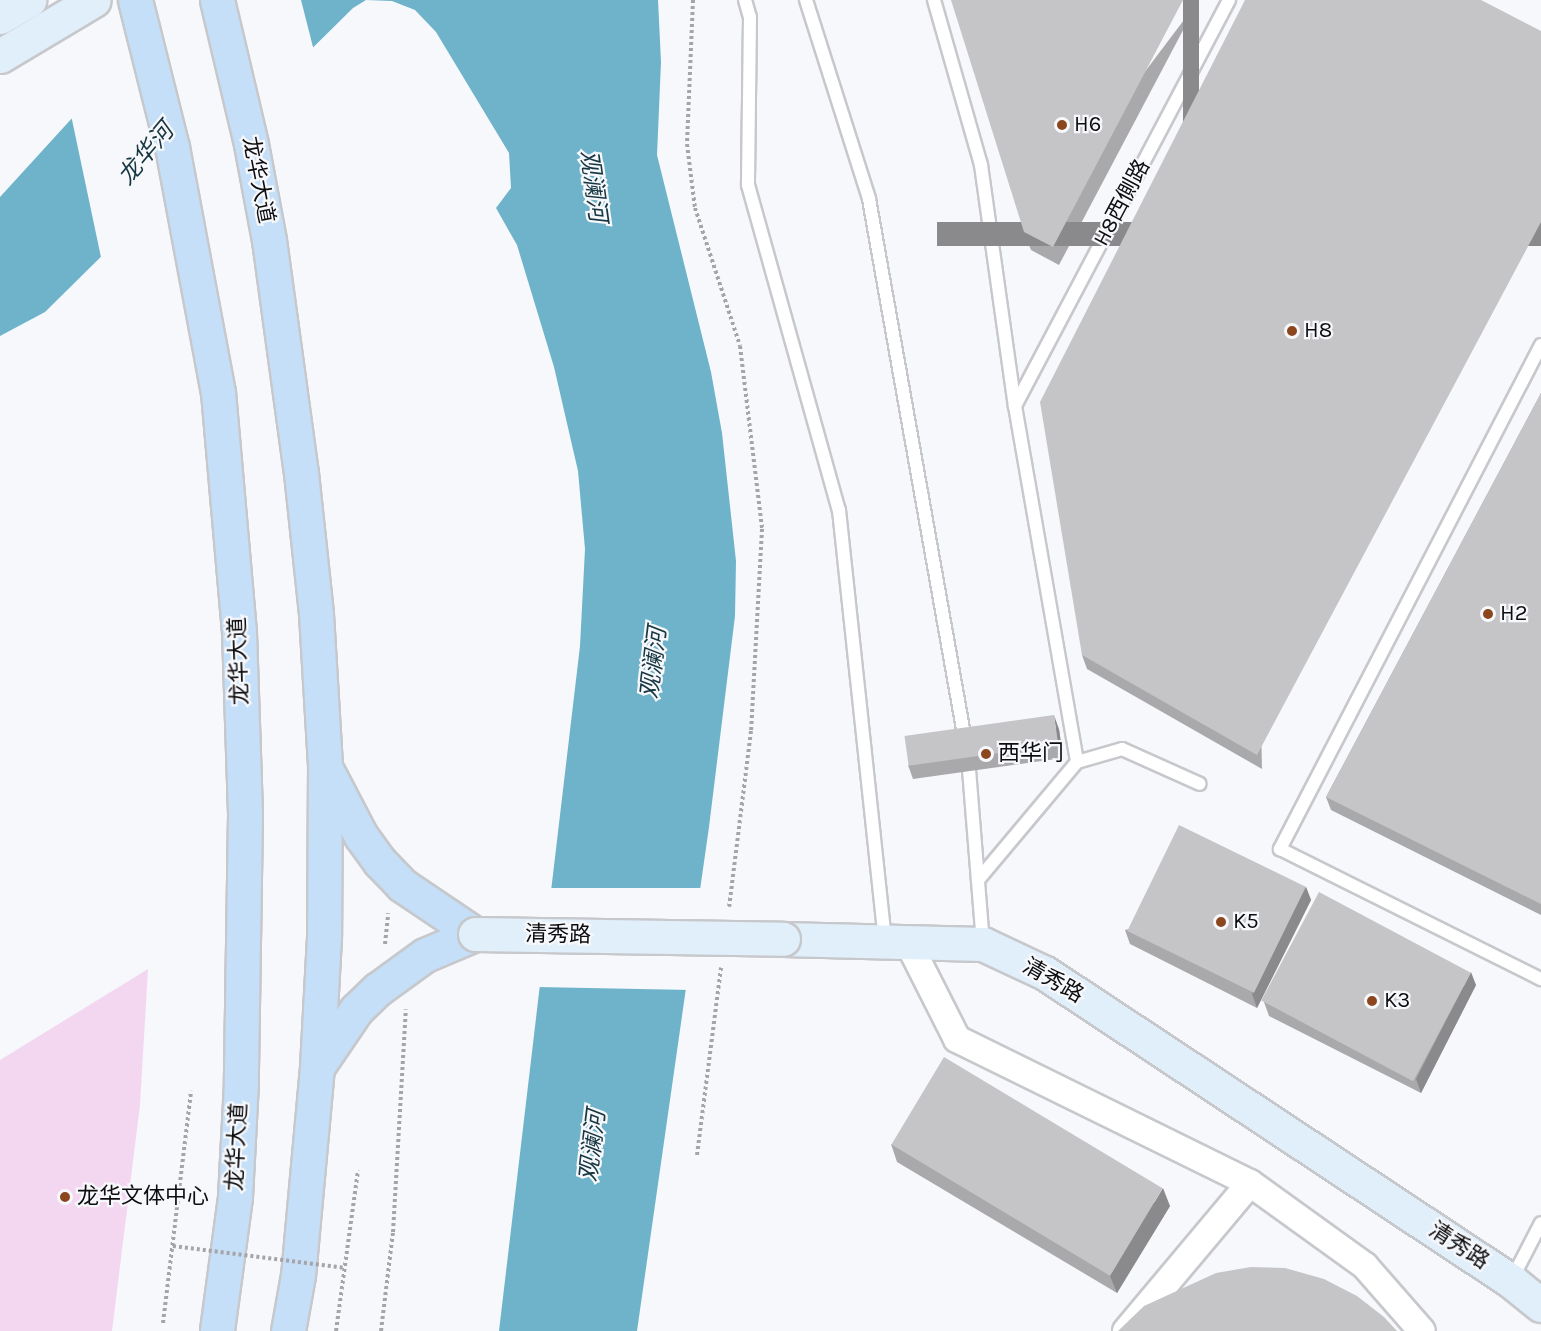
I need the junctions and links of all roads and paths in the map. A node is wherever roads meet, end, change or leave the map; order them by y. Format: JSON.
{"nodes":[{"id":1,"x":29,"y":0,"type":"edge"},
{"id":2,"x":94,"y":0,"type":"edge"},
{"id":3,"x":135,"y":0,"type":"edge"},
{"id":4,"x":217,"y":0,"type":"edge"},
{"id":5,"x":693,"y":0,"type":"edge"},
{"id":6,"x":745,"y":0,"type":"edge"},
{"id":7,"x":806,"y":0,"type":"edge"},
{"id":8,"x":933,"y":0,"type":"edge"},
{"id":9,"x":1229,"y":0,"type":"edge"},
{"id":10,"x":0,"y":17,"type":"edge"},
{"id":11,"x":0,"y":56,"type":"edge"},
{"id":12,"x":1541,"y":345,"type":"edge"},
{"id":13,"x":1015,"y":406,"type":"junction"},
{"id":14,"x":1077,"y":762,"type":"junction"},
{"id":15,"x":325,"y":766,"type":"junction"},
{"id":16,"x":1200,"y":784,"type":"dead end"},
{"id":17,"x":978,"y":880,"type":"junction"},
{"id":18,"x":389,"y":906,"type":"dead end"},
{"id":19,"x":727,"y":919,"type":"dead end"},
{"id":20,"x":475,"y":934,"type":"junction"},
{"id":21,"x":897,"y":943,"type":"junction"},
{"id":22,"x":983,"y":944,"type":"junction"},
{"id":23,"x":385,"y":948,"type":"dead end"},
{"id":24,"x":723,"y":955,"type":"dead end"},
{"id":25,"x":1541,"y":980,"type":"edge"},
{"id":26,"x":406,"y":1005,"type":"dead end"},
{"id":27,"x":317,"y":1068,"type":"junction"},
{"id":28,"x":191,"y":1091,"type":"dead end"},
{"id":29,"x":698,"y":1155,"type":"dead end"},
{"id":30,"x":358,"y":1171,"type":"dead end"},
{"id":31,"x":1250,"y":1183,"type":"junction"},
{"id":32,"x":1541,"y":1223,"type":"edge"},
{"id":33,"x":173,"y":1246,"type":"junction"},
{"id":34,"x":344,"y":1268,"type":"junction"},
{"id":35,"x":1511,"y":1281,"type":"junction"},
{"id":36,"x":1541,"y":1305,"type":"edge"},
{"id":37,"x":163,"y":1323,"type":"dead end"},
{"id":38,"x":218,"y":1331,"type":"edge"},
{"id":39,"x":288,"y":1331,"type":"edge"},
{"id":40,"x":336,"y":1331,"type":"edge"},
{"id":41,"x":381,"y":1331,"type":"edge"},
{"id":42,"x":1126,"y":1331,"type":"edge"},
{"id":43,"x":1422,"y":1331,"type":"edge"}],
"edges":[{"from":1,"to":10,"type":"street"},
{"from":2,"to":11,"type":"street"},
{"from":3,"to":38,"type":"main road","name":"龙华大道"},
{"from":4,"to":15,"type":"main road","name":"龙华大道"},
{"from":5,"to":19,"type":"path"},
{"from":6,"to":21,"type":"lane"},
{"from":7,"to":17,"type":"lane"},
{"from":8,"to":13,"type":"lane"},
{"from":9,"to":13,"type":"lane","name":"H8西側路"},
{"from":12,"to":25,"type":"lane"},
{"from":13,"to":14,"type":"lane"},
{"from":14,"to":16,"type":"lane"},
{"from":14,"to":17,"type":"lane"},
{"from":15,"to":20,"type":"main road"},
{"from":15,"to":27,"type":"main road","name":"龙华大道"},
{"from":17,"to":22,"type":"lane"},
{"from":18,"to":23,"type":"path"},
{"from":20,"to":21,"type":"street","name":"清秀路","bridge":true},
{"from":20,"to":27,"type":"main road"},
{"from":21,"to":22,"type":"street","name":"清秀路"},
{"from":21,"to":31,"type":"street"},
{"from":22,"to":35,"type":"street","name":"清秀路"},
{"from":24,"to":29,"type":"path"},
{"from":26,"to":41,"type":"path"},
{"from":27,"to":39,"type":"main road","name":"龙华大道"},
{"from":28,"to":33,"type":"path"},
{"from":30,"to":34,"type":"path"},
{"from":31,"to":42,"type":"street"},
{"from":31,"to":43,"type":"street"},
{"from":32,"to":35,"type":"lane"},
{"from":33,"to":34,"type":"path","bridge":true},
{"from":33,"to":37,"type":"path"},
{"from":34,"to":40,"type":"path"},
{"from":35,"to":36,"type":"street","name":"清秀路"}]}
